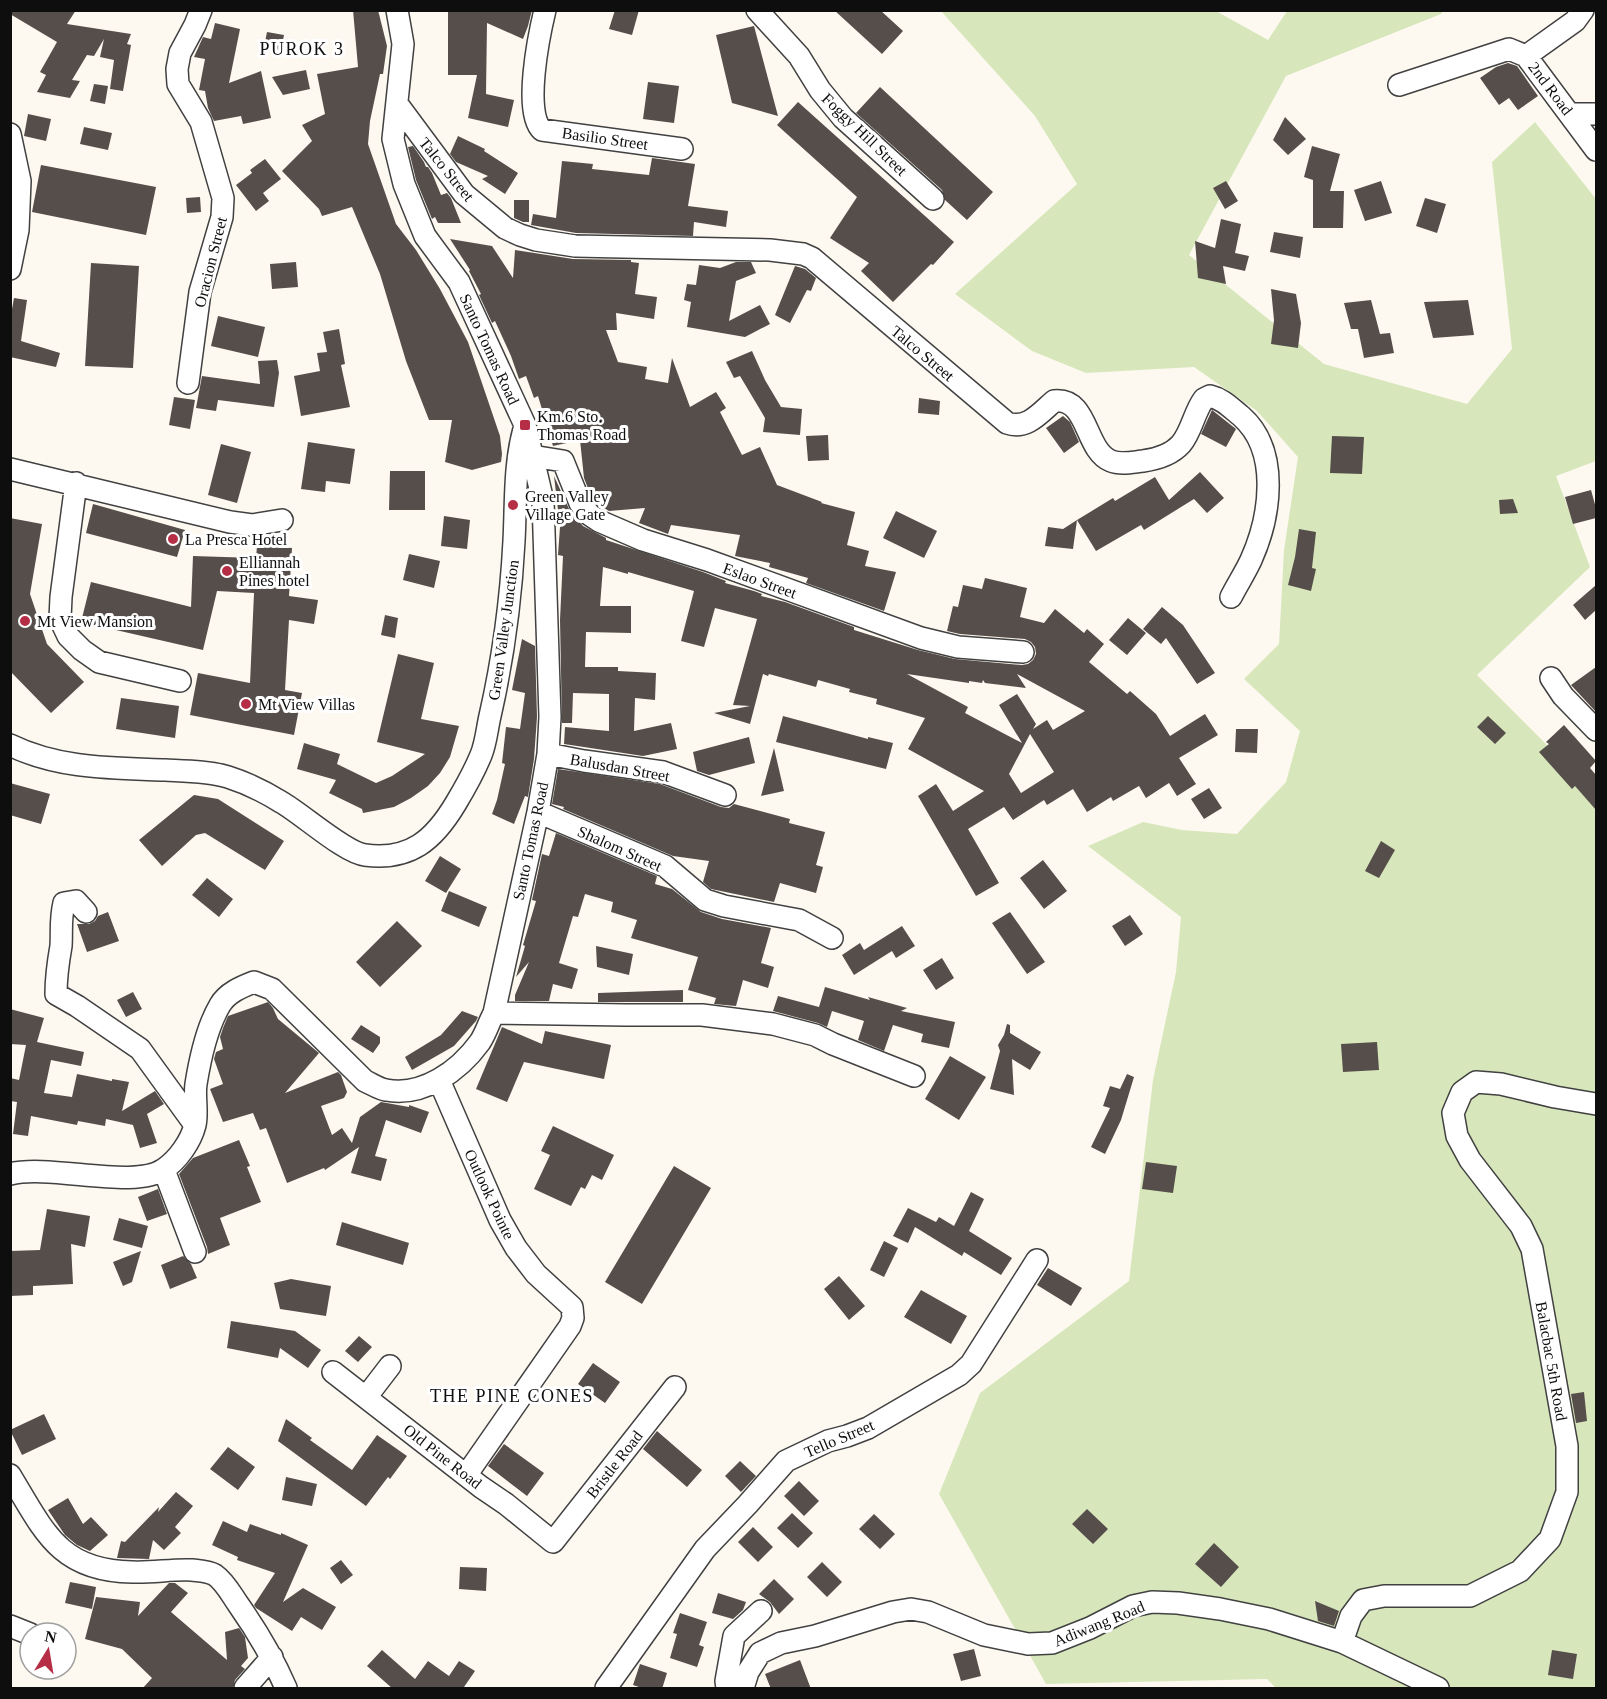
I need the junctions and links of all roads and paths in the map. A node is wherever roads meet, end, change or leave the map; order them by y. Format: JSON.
{"nodes":[{"id":1,"x":201,"y":10,"type":"edge"},
{"id":2,"x":397,"y":10,"type":"edge"},
{"id":3,"x":545,"y":10,"type":"edge"},
{"id":4,"x":757,"y":10,"type":"edge"},
{"id":5,"x":1583,"y":10,"type":"edge"},
{"id":6,"x":1526,"y":56,"type":"junction"},
{"id":7,"x":1399,"y":85,"type":"dead end"},
{"id":8,"x":398,"y":105,"type":"junction"},
{"id":9,"x":1571,"y":114,"type":"junction"},
{"id":10,"x":1596,"y":114,"type":"edge"},
{"id":11,"x":10,"y":134,"type":"edge"},
{"id":12,"x":682,"y":148,"type":"dead end"},
{"id":13,"x":1596,"y":150,"type":"edge"},
{"id":14,"x":933,"y":199,"type":"dead end"},
{"id":15,"x":10,"y":269,"type":"edge"},
{"id":16,"x":188,"y":383,"type":"dead end"},
{"id":17,"x":525,"y":425,"type":"junction"},
{"id":18,"x":532,"y":456,"type":"junction"},
{"id":19,"x":10,"y":469,"type":"edge"},
{"id":20,"x":76,"y":483,"type":"junction"},
{"id":21,"x":282,"y":520,"type":"dead end"},
{"id":22,"x":1231,"y":597,"type":"dead end"},
{"id":23,"x":1023,"y":652,"type":"dead end"},
{"id":24,"x":1551,"y":678,"type":"dead end"},
{"id":25,"x":180,"y":681,"type":"dead end"},
{"id":26,"x":1596,"y":730,"type":"edge"},
{"id":27,"x":10,"y":745,"type":"edge"},
{"id":28,"x":548,"y":754,"type":"junction"},
{"id":29,"x":725,"y":795,"type":"dead end"},
{"id":30,"x":538,"y":812,"type":"junction"},
{"id":31,"x":86,"y":912,"type":"dead end"},
{"id":32,"x":832,"y":938,"type":"dead end"},
{"id":33,"x":494,"y":1012,"type":"junction"},
{"id":34,"x":914,"y":1076,"type":"dead end"},
{"id":35,"x":439,"y":1080,"type":"junction"},
{"id":36,"x":1596,"y":1104,"type":"edge"},
{"id":37,"x":195,"y":1125,"type":"junction"},
{"id":38,"x":164,"y":1170,"type":"junction"},
{"id":39,"x":10,"y":1174,"type":"edge"},
{"id":40,"x":195,"y":1252,"type":"dead end"},
{"id":41,"x":1037,"y":1260,"type":"dead end"},
{"id":42,"x":390,"y":1366,"type":"dead end"},
{"id":43,"x":333,"y":1372,"type":"dead end"},
{"id":44,"x":675,"y":1387,"type":"dead end"},
{"id":45,"x":366,"y":1396,"type":"junction"},
{"id":46,"x":467,"y":1474,"type":"junction"},
{"id":47,"x":10,"y":1475,"type":"edge"},
{"id":48,"x":552,"y":1542,"type":"joint"},
{"id":49,"x":761,"y":1611,"type":"dead end"},
{"id":50,"x":1342,"y":1642,"type":"junction"},
{"id":51,"x":272,"y":1657,"type":"junction"},
{"id":52,"x":245,"y":1689,"type":"edge"},
{"id":53,"x":286,"y":1689,"type":"edge"},
{"id":54,"x":606,"y":1689,"type":"edge"},
{"id":55,"x":727,"y":1689,"type":"edge"},
{"id":56,"x":743,"y":1689,"type":"edge"},
{"id":57,"x":1438,"y":1689,"type":"edge"}],
"edges":[{"from":1,"to":16,"type":"street","name":"Oracion Street"},
{"from":2,"to":8,"type":"street","name":"Santo Tomas Road"},
{"from":3,"to":12,"type":"street","name":"Basilio Street"},
{"from":4,"to":14,"type":"street","name":"Foggy Hill Street"},
{"from":5,"to":6,"type":"street","name":"2nd Road"},
{"from":6,"to":7,"type":"street"},
{"from":6,"to":9,"type":"street","name":"2nd Road"},
{"from":8,"to":17,"type":"street","name":"Santo Tomas Road"},
{"from":8,"to":22,"type":"street","name":"Talco Street"},
{"from":9,"to":10,"type":"street"},
{"from":9,"to":13,"type":"street","name":"2nd Road"},
{"from":11,"to":15,"type":"street"},
{"from":17,"to":18,"type":"street","name":"Santo Tomas Road"},
{"from":17,"to":27,"type":"street","name":"Green Valley Junction"},
{"from":18,"to":23,"type":"street","name":"Eslao Street"},
{"from":18,"to":28,"type":"street","name":"Santo Tomas Road"},
{"from":19,"to":20,"type":"street"},
{"from":20,"to":21,"type":"street"},
{"from":20,"to":25,"type":"street"},
{"from":24,"to":26,"type":"street"},
{"from":28,"to":29,"type":"street","name":"Balusdan Street"},
{"from":28,"to":30,"type":"street","name":"Santo Tomas Road"},
{"from":30,"to":32,"type":"street","name":"Shalom Street"},
{"from":30,"to":33,"type":"street","name":"Santo Tomas Road"},
{"from":31,"to":37,"type":"street"},
{"from":33,"to":34,"type":"street"},
{"from":33,"to":35,"type":"street","name":"Santo Tomas Road"},
{"from":35,"to":37,"type":"street","name":"Santo Tomas Road"},
{"from":35,"to":46,"type":"street","name":"Outlook Pointe"},
{"from":36,"to":50,"type":"street","name":"Balacbac 5th Road"},
{"from":37,"to":38,"type":"street","name":"Santo Tomas Road"},
{"from":38,"to":39,"type":"street"},
{"from":38,"to":40,"type":"street"},
{"from":41,"to":54,"type":"street","name":"Tello Street"},
{"from":42,"to":45,"type":"street"},
{"from":43,"to":45,"type":"street","name":"Old Pine Road"},
{"from":44,"to":48,"type":"street","name":"Bristle Road"},
{"from":45,"to":46,"type":"street","name":"Old Pine Road"},
{"from":46,"to":48,"type":"street","name":"Old Pine Road"},
{"from":47,"to":51,"type":"street"},
{"from":49,"to":55,"type":"street"},
{"from":50,"to":56,"type":"street","name":"Adiwang Road"},
{"from":50,"to":57,"type":"street","name":"Adiwang Road"},
{"from":51,"to":52,"type":"street"},
{"from":51,"to":53,"type":"street"}]}
